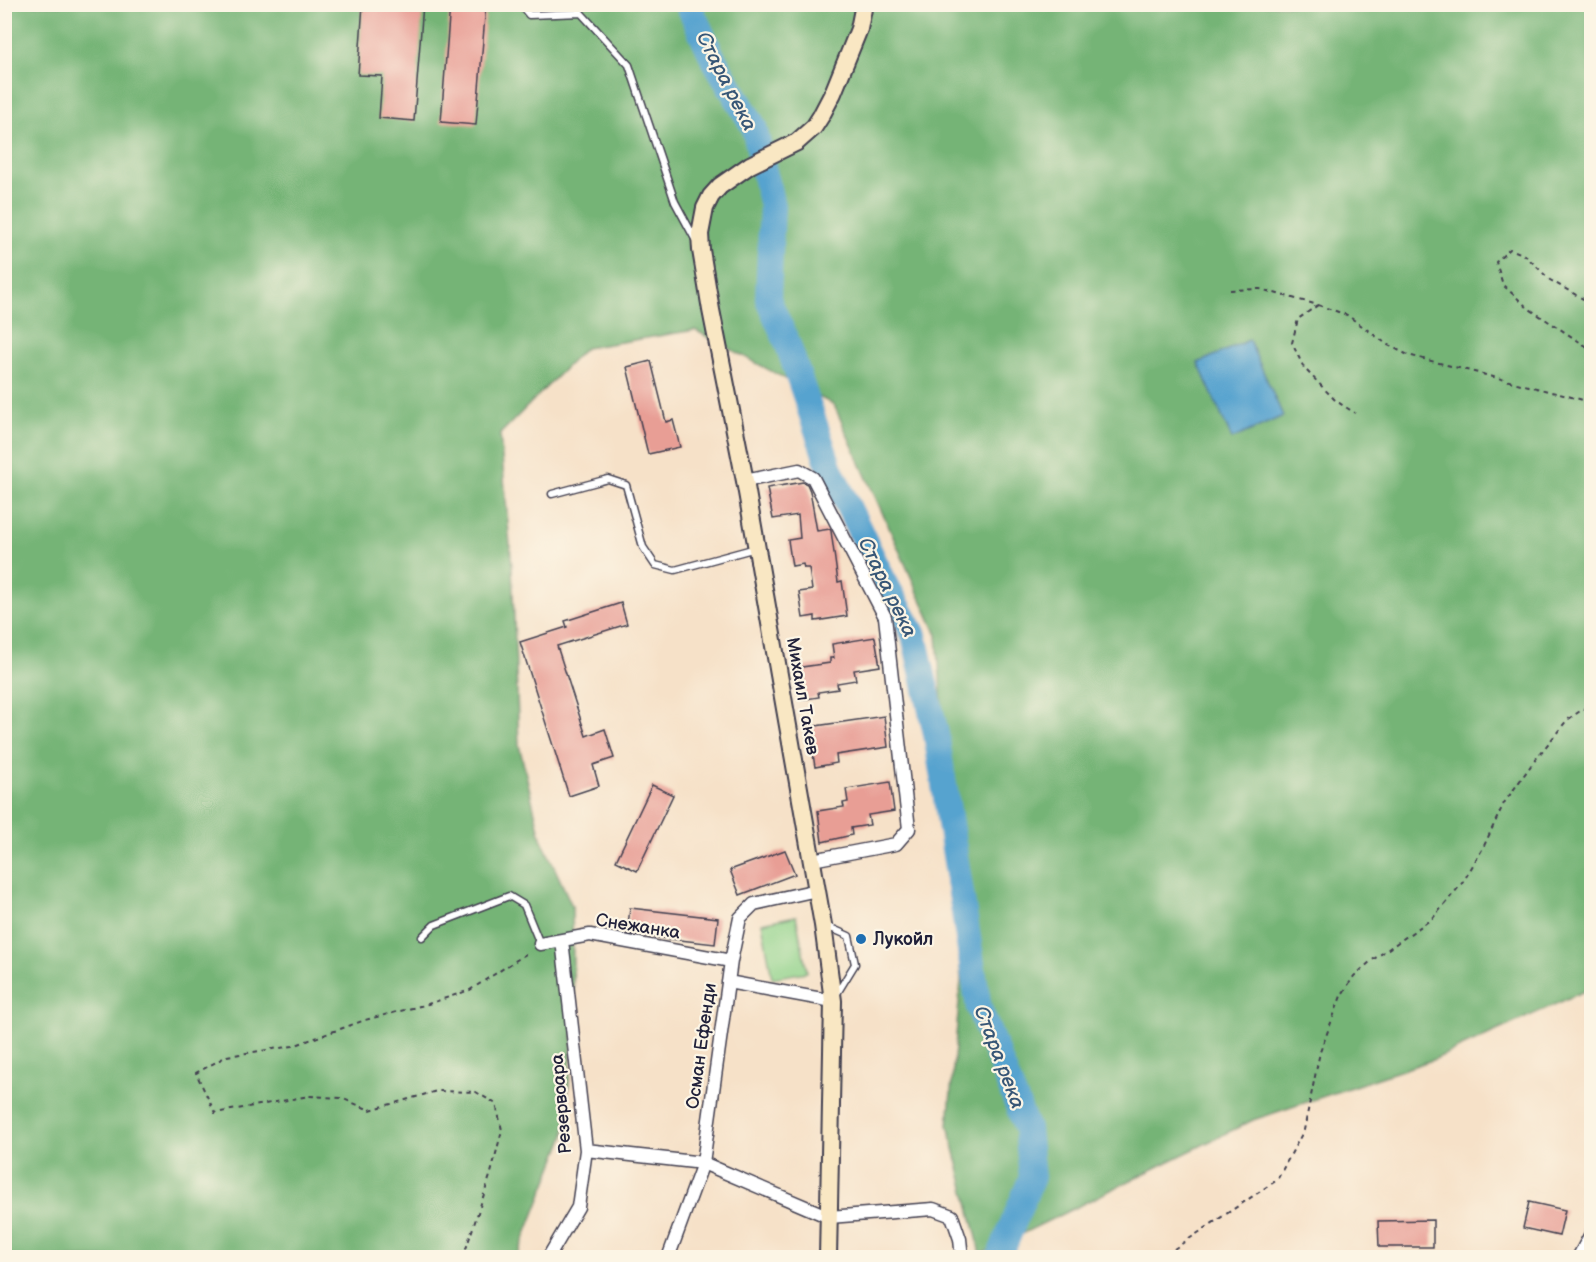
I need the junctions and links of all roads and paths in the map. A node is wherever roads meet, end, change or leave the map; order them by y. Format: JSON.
{"nodes":[{"id":1,"x":520,"y":4,"type":"edge"},
{"id":2,"x":576,"y":4,"type":"edge"},
{"id":3,"x":864,"y":4,"type":"edge"},
{"id":4,"x":581,"y":14,"type":"junction"},
{"id":5,"x":701,"y":250,"type":"junction"},
{"id":6,"x":1230,"y":290,"type":"dead end"},
{"id":7,"x":1592,"y":304,"type":"edge"},
{"id":8,"x":1318,"y":305,"type":"junction"},
{"id":9,"x":1592,"y":350,"type":"edge"},
{"id":10,"x":1592,"y":397,"type":"edge"},
{"id":11,"x":1355,"y":413,"type":"dead end"},
{"id":12,"x":745,"y":481,"type":"junction"},
{"id":13,"x":552,"y":494,"type":"dead end"},
{"id":14,"x":757,"y":547,"type":"junction"},
{"id":15,"x":1592,"y":703,"type":"edge"},
{"id":16,"x":812,"y":860,"type":"junction"},
{"id":17,"x":817,"y":890,"type":"junction"},
{"id":18,"x":823,"y":925,"type":"junction"},
{"id":19,"x":422,"y":937,"type":"dead end"},
{"id":20,"x":562,"y":940,"type":"junction"},
{"id":21,"x":542,"y":943,"type":"junction"},
{"id":22,"x":731,"y":961,"type":"junction"},
{"id":23,"x":728,"y":982,"type":"junction"},
{"id":24,"x":833,"y":1000,"type":"junction"},
{"id":25,"x":586,"y":1150,"type":"junction"},
{"id":26,"x":703,"y":1163,"type":"junction"},
{"id":27,"x":829,"y":1217,"type":"junction"},
{"id":28,"x":1592,"y":1232,"type":"edge"},
{"id":29,"x":1174,"y":1249,"type":"dead end"},
{"id":30,"x":463,"y":1257,"type":"edge"},
{"id":31,"x":548,"y":1257,"type":"edge"},
{"id":32,"x":668,"y":1257,"type":"edge"},
{"id":33,"x":828,"y":1257,"type":"edge"},
{"id":34,"x":962,"y":1257,"type":"edge"},
{"id":35,"x":1578,"y":1257,"type":"edge"}],
"edges":[{"from":1,"to":4,"type":"lane"},
{"from":2,"to":4,"type":"lane"},
{"from":3,"to":5,"type":"main road","name":"Михаил Такев"},
{"from":4,"to":5,"type":"lane"},
{"from":5,"to":12,"type":"main road","name":"Михаил Такев"},
{"from":6,"to":8,"type":"path"},
{"from":7,"to":9,"type":"path"},
{"from":8,"to":10,"type":"path"},
{"from":8,"to":11,"type":"path"},
{"from":12,"to":14,"type":"main road","name":"Михаил Такев"},
{"from":12,"to":16,"type":"street"},
{"from":13,"to":14,"type":"lane"},
{"from":14,"to":16,"type":"main road","name":"Михаил Такев"},
{"from":15,"to":29,"type":"path"},
{"from":16,"to":17,"type":"main road","name":"Михаил Такев"},
{"from":17,"to":18,"type":"main road","name":"Михаил Такев"},
{"from":17,"to":22,"type":"street","name":"Осман Ефенди"},
{"from":18,"to":24,"type":"main road","name":"Михаил Такев"},
{"from":18,"to":24,"type":"lane"},
{"from":19,"to":21,"type":"lane"},
{"from":20,"to":21,"type":"street","name":"Снежанка"},
{"from":20,"to":22,"type":"street","name":"Снежанка"},
{"from":20,"to":25,"type":"street","name":"Резервоара"},
{"from":21,"to":30,"type":"path"},
{"from":22,"to":23,"type":"street","name":"Осман Ефенди"},
{"from":23,"to":24,"type":"street"},
{"from":23,"to":26,"type":"street","name":"Осман Ефенди"},
{"from":24,"to":27,"type":"main road","name":"Михаил Такев"},
{"from":25,"to":26,"type":"street"},
{"from":25,"to":31,"type":"street","name":"Резервоара"},
{"from":26,"to":27,"type":"street"},
{"from":26,"to":32,"type":"street","name":"Осман Ефенди"},
{"from":27,"to":33,"type":"main road","name":"Михаил Такев"},
{"from":27,"to":34,"type":"street"},
{"from":28,"to":35,"type":"street"}]}
